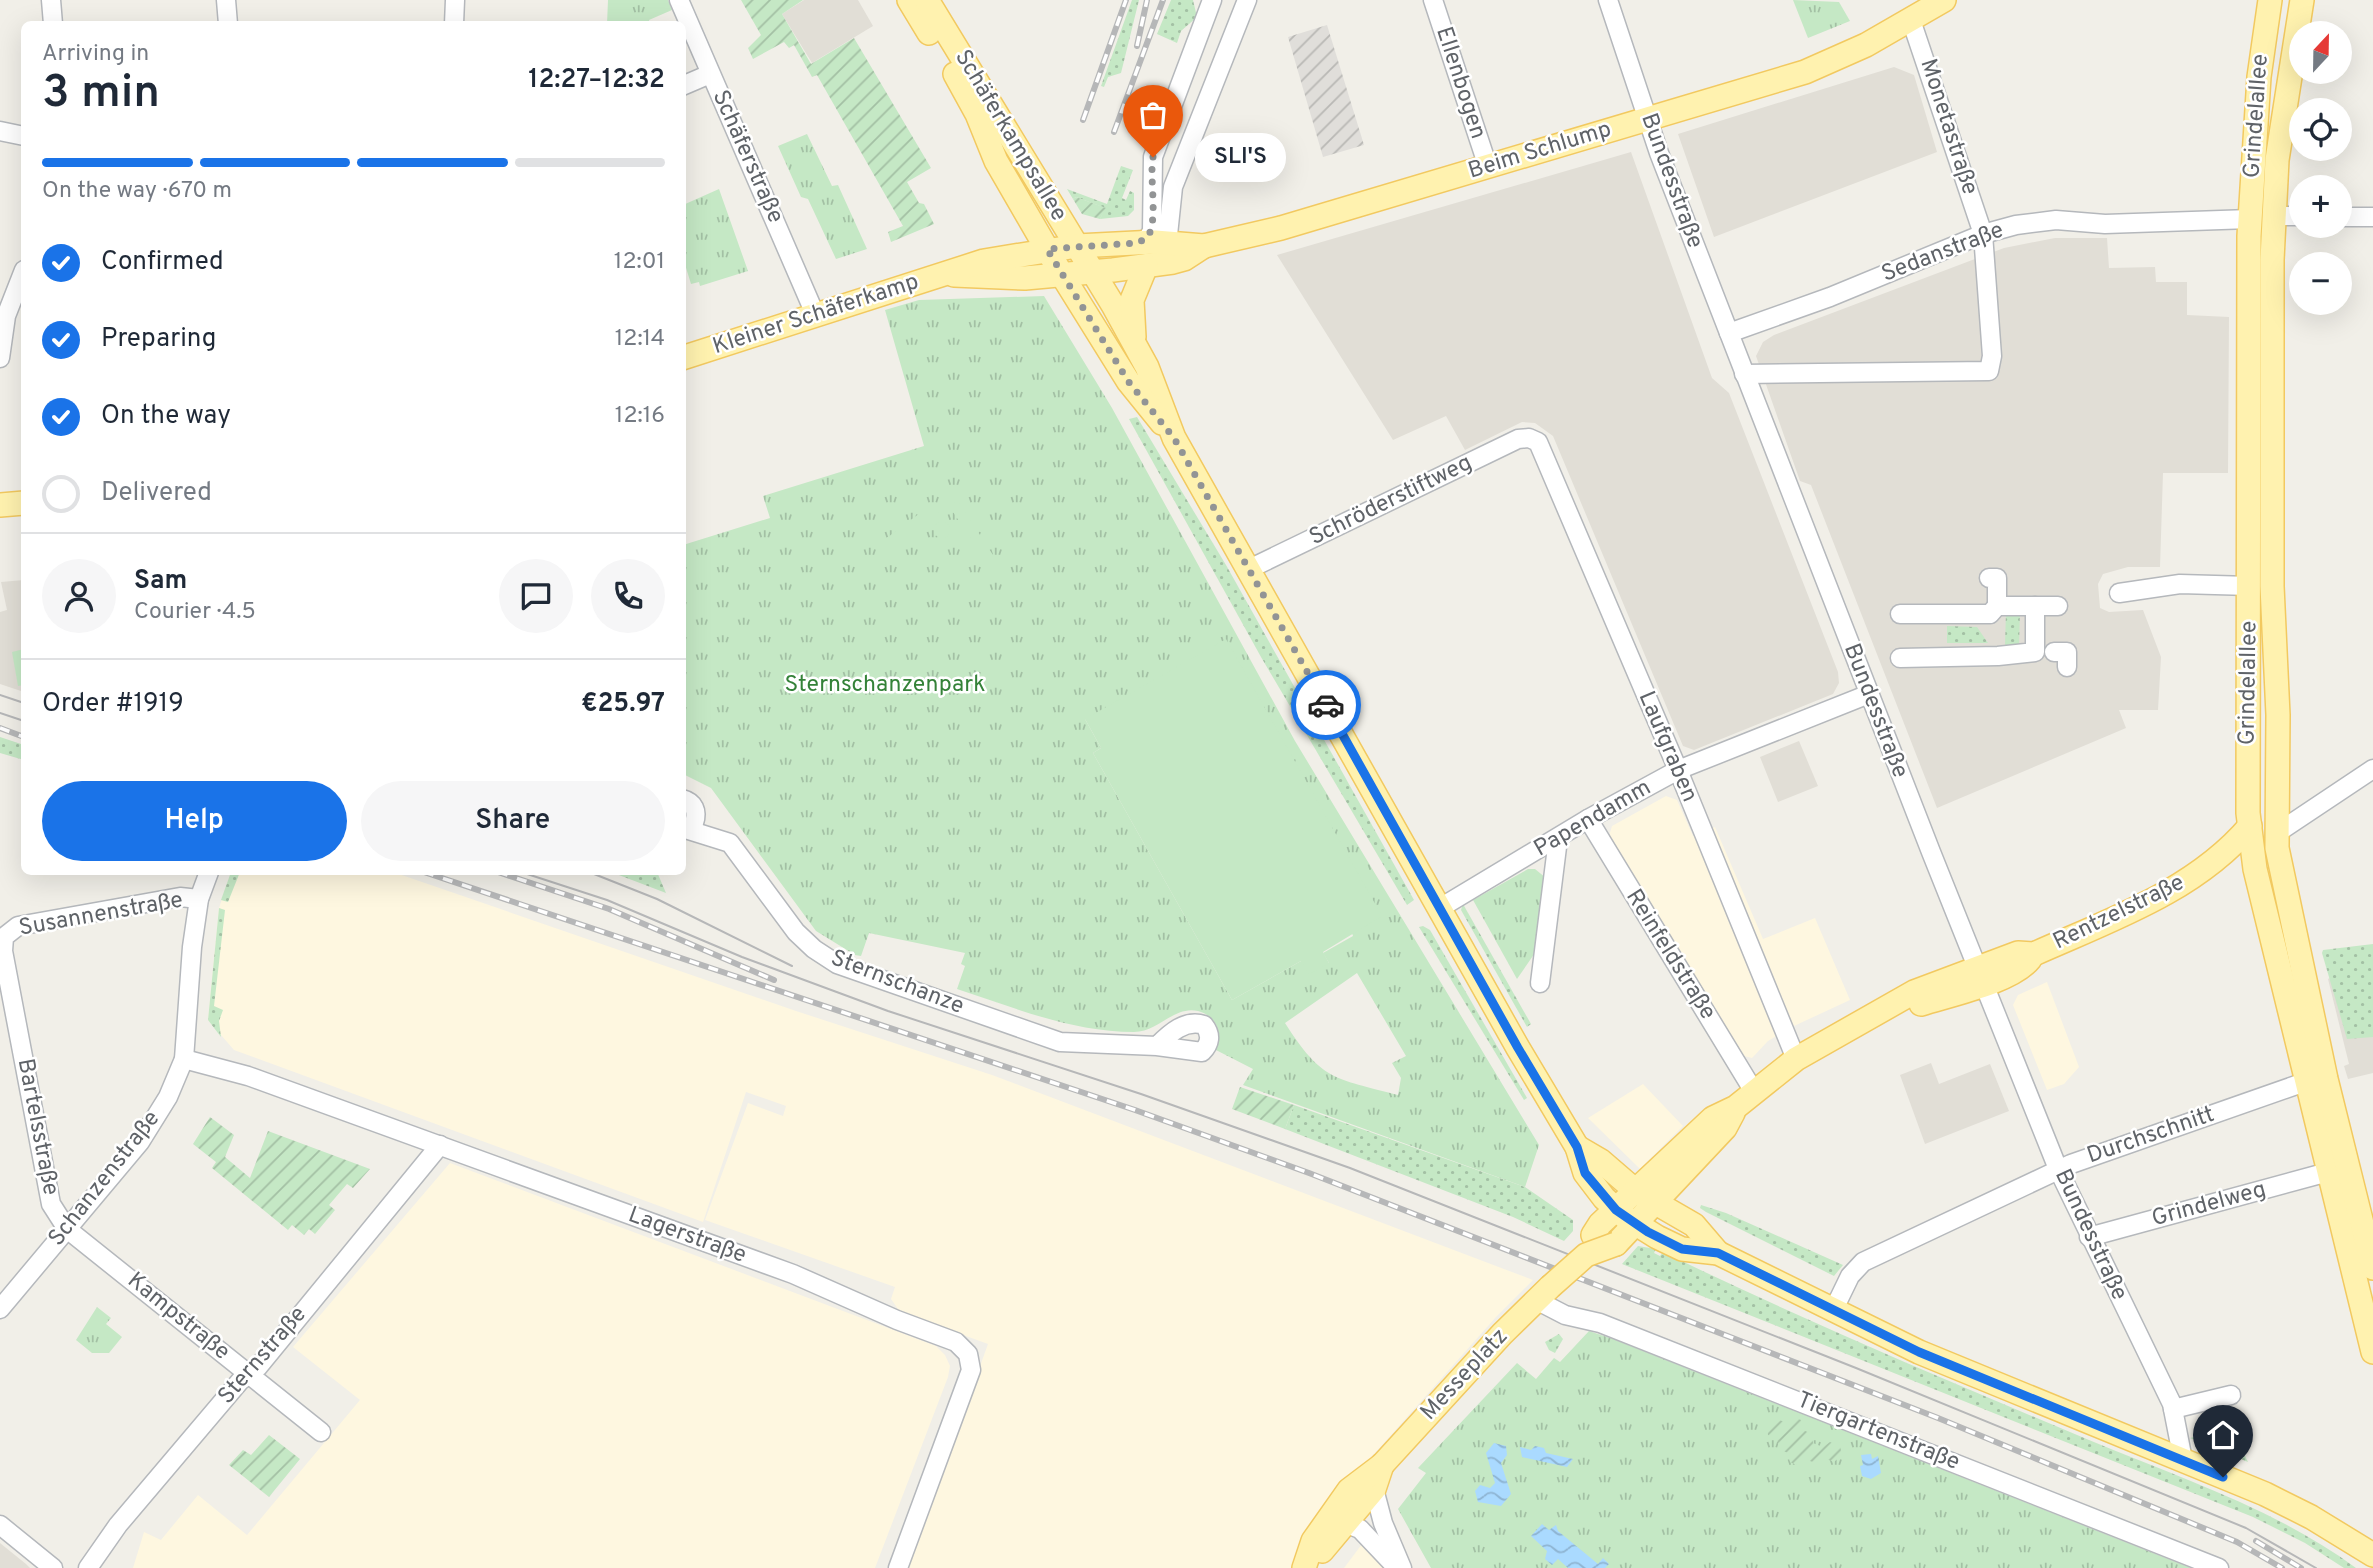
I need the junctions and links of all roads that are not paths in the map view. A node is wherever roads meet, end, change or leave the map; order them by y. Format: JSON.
{"nodes":[{"id":1,"x":51,"y":0,"type":"edge"},
{"id":2,"x":226,"y":0,"type":"edge"},
{"id":3,"x":455,"y":0,"type":"edge"},
{"id":4,"x":678,"y":0,"type":"edge"},
{"id":5,"x":909,"y":0,"type":"edge"},
{"id":6,"x":928,"y":0,"type":"edge"},
{"id":7,"x":1213,"y":0,"type":"edge"},
{"id":8,"x":1247,"y":0,"type":"edge"},
{"id":9,"x":1433,"y":0,"type":"edge"},
{"id":10,"x":1608,"y":0,"type":"edge"},
{"id":11,"x":1944,"y":0,"type":"edge"},
{"id":12,"x":2270,"y":0,"type":"edge"},
{"id":13,"x":2302,"y":0,"type":"edge"},
{"id":14,"x":1911,"y":20,"type":"junction"},
{"id":15,"x":53,"y":21,"type":"edge"},
{"id":16,"x":228,"y":21,"type":"edge"},
{"id":17,"x":454,"y":21,"type":"edge"},
{"id":18,"x":710,"y":74,"type":"junction"},
{"id":19,"x":686,"y":84,"type":"edge"},
{"id":20,"x":1647,"y":119,"type":"junction"},
{"id":21,"x":0,"y":131,"type":"edge"},
{"id":22,"x":21,"y":135,"type":"edge"},
{"id":23,"x":1488,"y":167,"type":"junction"},
{"id":24,"x":2274,"y":216,"type":"junction"},
{"id":25,"x":2289,"y":216,"type":"edge"},
{"id":26,"x":2352,"y":217,"type":"edge"},
{"id":27,"x":2373,"y":217,"type":"edge"},
{"id":28,"x":2250,"y":219,"type":"junction"},
{"id":29,"x":1983,"y":234,"type":"junction"},
{"id":30,"x":1137,"y":243,"type":"junction"},
{"id":31,"x":1169,"y":243,"type":"junction"},
{"id":32,"x":1077,"y":246,"type":"junction"},
{"id":33,"x":1204,"y":246,"type":"junction"},
{"id":34,"x":1047,"y":249,"type":"junction"},
{"id":35,"x":1151,"y":265,"type":"junction"},
{"id":36,"x":1094,"y":272,"type":"junction"},
{"id":37,"x":950,"y":274,"type":"junction"},
{"id":38,"x":1062,"y":275,"type":"junction"},
{"id":39,"x":21,"y":278,"type":"edge"},
{"id":40,"x":13,"y":299,"type":"edge"},
{"id":41,"x":816,"y":314,"type":"junction"},
{"id":42,"x":1729,"y":333,"type":"junction"},
{"id":43,"x":1135,"y":345,"type":"junction"},
{"id":44,"x":686,"y":357,"type":"edge"},
{"id":45,"x":0,"y":358,"type":"edge"},
{"id":46,"x":1744,"y":374,"type":"junction"},
{"id":47,"x":1174,"y":438,"type":"junction"},
{"id":48,"x":1533,"y":439,"type":"joint"},
{"id":49,"x":21,"y":503,"type":"edge"},
{"id":50,"x":0,"y":505,"type":"edge"},
{"id":51,"x":1249,"y":569,"type":"junction"},
{"id":52,"x":1989,"y":578,"type":"dead end"},
{"id":53,"x":2250,"y":586,"type":"junction"},
{"id":54,"x":2119,"y":593,"type":"dead end"},
{"id":55,"x":1997,"y":606,"type":"junction"},
{"id":56,"x":2035,"y":606,"type":"junction"},
{"id":57,"x":2058,"y":606,"type":"dead end"},
{"id":58,"x":1900,"y":614,"type":"dead end"},
{"id":59,"x":2046,"y":652,"type":"junction"},
{"id":60,"x":1900,"y":657,"type":"dead end"},
{"id":61,"x":2067,"y":667,"type":"dead end"},
{"id":62,"x":1869,"y":694,"type":"junction"},
{"id":63,"x":2373,"y":769,"type":"edge"},
{"id":64,"x":1678,"y":770,"type":"junction"},
{"id":65,"x":686,"y":801,"type":"edge"},
{"id":66,"x":1588,"y":819,"type":"junction"},
{"id":67,"x":2250,"y":826,"type":"junction"},
{"id":68,"x":686,"y":827,"type":"edge"},
{"id":69,"x":686,"y":828,"type":"edge"},
{"id":70,"x":2277,"y":833,"type":"junction"},
{"id":71,"x":1558,"y":839,"type":"junction"},
{"id":72,"x":2252,"y":855,"type":"junction"},
{"id":73,"x":2203,"y":872,"type":"junction"},
{"id":74,"x":208,"y":875,"type":"edge"},
{"id":75,"x":200,"y":899,"type":"junction"},
{"id":76,"x":1440,"y":908,"type":"junction"},
{"id":77,"x":4,"y":937,"type":"joint"},
{"id":78,"x":1981,"y":976,"type":"junction"},
{"id":79,"x":1540,"y":983,"type":"dead end"},
{"id":80,"x":1157,"y":1046,"type":"dead end"},
{"id":81,"x":184,"y":1059,"type":"junction"},
{"id":82,"x":1796,"y":1059,"type":"junction"},
{"id":83,"x":2305,"y":1082,"type":"junction"},
{"id":84,"x":1753,"y":1090,"type":"junction"},
{"id":85,"x":440,"y":1145,"type":"junction"},
{"id":86,"x":1577,"y":1147,"type":"junction"},
{"id":87,"x":2058,"y":1169,"type":"junction"},
{"id":88,"x":2328,"y":1172,"type":"junction"},
{"id":89,"x":1646,"y":1198,"type":"junction"},
{"id":90,"x":1616,"y":1210,"type":"junction"},
{"id":91,"x":1636,"y":1224,"type":"junction"},
{"id":92,"x":67,"y":1229,"type":"junction"},
{"id":93,"x":2089,"y":1237,"type":"junction"},
{"id":94,"x":1589,"y":1245,"type":"junction"},
{"id":95,"x":1718,"y":1253,"type":"junction"},
{"id":96,"x":2373,"y":1268,"type":"edge"},
{"id":97,"x":1543,"y":1294,"type":"junction"},
{"id":98,"x":0,"y":1309,"type":"edge"},
{"id":99,"x":1833,"y":1311,"type":"junction"},
{"id":100,"x":2373,"y":1352,"type":"edge"},
{"id":101,"x":249,"y":1374,"type":"junction"},
{"id":102,"x":2231,"y":1395,"type":"dead end"},
{"id":103,"x":2173,"y":1409,"type":"junction"},
{"id":104,"x":321,"y":1432,"type":"dead end"},
{"id":105,"x":2157,"y":1450,"type":"junction"},
{"id":106,"x":2183,"y":1460,"type":"junction"},
{"id":107,"x":1382,"y":1465,"type":"junction"},
{"id":108,"x":1374,"y":1489,"type":"junction"},
{"id":109,"x":1343,"y":1512,"type":"junction"},
{"id":110,"x":0,"y":1525,"type":"edge"},
{"id":111,"x":2373,"y":1555,"type":"edge"},
{"id":112,"x":1306,"y":1565,"type":"edge"},
{"id":113,"x":53,"y":1568,"type":"edge"},
{"id":114,"x":88,"y":1568,"type":"edge"},
{"id":115,"x":898,"y":1568,"type":"edge"},
{"id":116,"x":1400,"y":1568,"type":"edge"},
{"id":117,"x":2219,"y":1568,"type":"edge"}],
"edges":[{"from":1,"to":15,"type":"street"},
{"from":2,"to":16,"type":"street"},
{"from":3,"to":17,"type":"street"},
{"from":4,"to":18,"type":"street","name":"Schäferstraße"},
{"from":5,"to":34,"type":"main road","name":"Schäferkampsallee"},
{"from":6,"to":32,"type":"main road","name":"Schäferkampsallee"},
{"from":7,"to":30,"type":"street"},
{"from":8,"to":31,"type":"street"},
{"from":9,"to":23,"type":"street","name":"Ellenbogen"},
{"from":10,"to":20,"type":"street","name":"Bundesstraße"},
{"from":11,"to":14,"type":"main road","name":"Beim Schlump"},
{"from":12,"to":28,"type":"main road","name":"Grindelallee"},
{"from":13,"to":24,"type":"main road","name":"Grindelallee"},
{"from":14,"to":20,"type":"main road","name":"Beim Schlump"},
{"from":14,"to":29,"type":"street","name":"Monetastraße"},
{"from":18,"to":19,"type":"street"},
{"from":18,"to":41,"type":"street","name":"Schäferstraße"},
{"from":20,"to":23,"type":"main road","name":"Beim Schlump"},
{"from":20,"to":42,"type":"street","name":"Bundesstraße"},
{"from":21,"to":22,"type":"street"},
{"from":23,"to":33,"type":"main road","name":"Beim Schlump"},
{"from":24,"to":25,"type":"street"},
{"from":24,"to":70,"type":"main road","name":"Grindelallee"},
{"from":26,"to":27,"type":"street"},
{"from":28,"to":29,"type":"street","name":"Sedanstraße"},
{"from":28,"to":53,"type":"main road","name":"Grindelallee"},
{"from":29,"to":42,"type":"street","name":"Sedanstraße"},
{"from":29,"to":46,"type":"street","name":"Monetastraße"},
{"from":30,"to":31,"type":"main road","name":"Beim Schlump"},
{"from":30,"to":32,"type":"main road","name":"Beim Schlump"},
{"from":31,"to":33,"type":"main road","name":"Beim Schlump"},
{"from":31,"to":35,"type":"street"},
{"from":32,"to":34,"type":"main road","name":"Beim Schlump"},
{"from":32,"to":36,"type":"main road","name":"Schäferkampsallee"},
{"from":33,"to":35,"type":"main road","name":"Beim Schlump"},
{"from":34,"to":37,"type":"main road","name":"Kleiner Schäferkamp"},
{"from":34,"to":38,"type":"main road","name":"Schäferkampsallee"},
{"from":35,"to":36,"type":"main road","name":"Beim Schlump"},
{"from":35,"to":43,"type":"main road"},
{"from":36,"to":38,"type":"main road","name":"Beim Schlump"},
{"from":36,"to":43,"type":"main road","name":"Schäferkampsallee"},
{"from":37,"to":38,"type":"main road","name":"Kleiner Schäferkamp"},
{"from":37,"to":41,"type":"main road","name":"Kleiner Schäferkamp"},
{"from":38,"to":47,"type":"main road","name":"Schäferkampsallee"},
{"from":39,"to":40,"type":"street"},
{"from":40,"to":45,"type":"street"},
{"from":41,"to":44,"type":"main road","name":"Kleiner Schäferkamp"},
{"from":42,"to":46,"type":"street","name":"Bundesstraße"},
{"from":43,"to":47,"type":"main road","name":"Schäferkampsallee"},
{"from":46,"to":62,"type":"street","name":"Bundesstraße"},
{"from":47,"to":51,"type":"main road"},
{"from":48,"to":51,"type":"street","name":"Schröderstiftweg"},
{"from":48,"to":64,"type":"street","name":"Laufgraben"},
{"from":49,"to":50,"type":"main road"},
{"from":51,"to":76,"type":"main road"},
{"from":52,"to":55,"type":"street"},
{"from":53,"to":54,"type":"street"},
{"from":53,"to":67,"type":"main road","name":"Grindelallee"},
{"from":55,"to":56,"type":"street"},
{"from":55,"to":58,"type":"street"},
{"from":56,"to":57,"type":"street"},
{"from":56,"to":59,"type":"street"},
{"from":59,"to":60,"type":"street"},
{"from":59,"to":61,"type":"street"},
{"from":62,"to":64,"type":"street","name":"Papendamm"},
{"from":62,"to":78,"type":"street","name":"Bundesstraße"},
{"from":63,"to":70,"type":"street"},
{"from":64,"to":66,"type":"street","name":"Papendamm"},
{"from":64,"to":82,"type":"street","name":"Laufgraben"},
{"from":65,"to":68,"type":"street","name":"Sternschanze"},
{"from":66,"to":71,"type":"street","name":"Papendamm"},
{"from":66,"to":84,"type":"street","name":"Reinfeldstraße"},
{"from":67,"to":72,"type":"main road","name":"Grindelallee"},
{"from":67,"to":73,"type":"main road","name":"Rentzelstraße"},
{"from":69,"to":80,"type":"street","name":"Sternschanze"},
{"from":70,"to":72,"type":"main road","name":"Rentzelstraße"},
{"from":70,"to":96,"type":"main road","name":"Grindelallee"},
{"from":71,"to":76,"type":"street","name":"Papendamm"},
{"from":71,"to":79,"type":"street"},
{"from":72,"to":73,"type":"main road","name":"Rentzelstraße"},
{"from":72,"to":83,"type":"main road","name":"Grindelallee"},
{"from":73,"to":78,"type":"main road","name":"Rentzelstraße"},
{"from":74,"to":75,"type":"street","name":"Schanzenstraße"},
{"from":75,"to":77,"type":"street","name":"Susannenstraße"},
{"from":75,"to":81,"type":"street","name":"Schanzenstraße"},
{"from":76,"to":86,"type":"main road"},
{"from":77,"to":92,"type":"street","name":"Bartelsstraße"},
{"from":78,"to":82,"type":"main road","name":"Rentzelstraße"},
{"from":78,"to":87,"type":"street","name":"Bundesstraße"},
{"from":81,"to":85,"type":"street","name":"Lagerstraße"},
{"from":81,"to":92,"type":"street","name":"Schanzenstraße"},
{"from":82,"to":84,"type":"main road","name":"Rentzelstraße"},
{"from":83,"to":87,"type":"street","name":"Durchschnitt"},
{"from":83,"to":88,"type":"main road","name":"Grindelallee"},
{"from":84,"to":89,"type":"main road","name":"Rentzelstraße"},
{"from":85,"to":101,"type":"street","name":"Sternstraße"},
{"from":85,"to":115,"type":"street","name":"Lagerstraße"},
{"from":86,"to":89,"type":"main road"},
{"from":86,"to":90,"type":"main road"},
{"from":87,"to":93,"type":"street","name":"Bundesstraße"},
{"from":87,"to":99,"type":"street","name":"Durchschnitt"},
{"from":88,"to":93,"type":"street","name":"Grindelweg"},
{"from":88,"to":100,"type":"main road","name":"Grindelallee"},
{"from":89,"to":90,"type":"main road","name":"Rentzelstraße"},
{"from":89,"to":91,"type":"main road","name":"Rentzelstraße"},
{"from":89,"to":95,"type":"main road"},
{"from":90,"to":91,"type":"main road"},
{"from":90,"to":94,"type":"main road","name":"Rentzelstraße"},
{"from":91,"to":94,"type":"main road","name":"Rentzelstraße","bridge":true},
{"from":91,"to":95,"type":"main road"},
{"from":92,"to":98,"type":"street","name":"Schanzenstraße"},
{"from":92,"to":101,"type":"street","name":"Kampstraße"},
{"from":93,"to":103,"type":"street","name":"Bundesstraße"},
{"from":94,"to":97,"type":"main road","name":"Rentzelstraße","bridge":true},
{"from":95,"to":99,"type":"main road"},
{"from":97,"to":107,"type":"main road","name":"Messeplatz"},
{"from":97,"to":117,"type":"street","name":"Tiergartenstraße"},
{"from":99,"to":105,"type":"main road"},
{"from":101,"to":104,"type":"street","name":"Kampstraße"},
{"from":101,"to":114,"type":"street","name":"Sternstraße"},
{"from":102,"to":103,"type":"street"},
{"from":103,"to":105,"type":"street"},
{"from":103,"to":106,"type":"street","name":"Bundesstraße"},
{"from":105,"to":106,"type":"main road"},
{"from":106,"to":111,"type":"main road"},
{"from":107,"to":108,"type":"main road","name":"Messeplatz"},
{"from":107,"to":109,"type":"main road","name":"Messeplatz"},
{"from":108,"to":109,"type":"main road","name":"Messeplatz"},
{"from":108,"to":116,"type":"street"},
{"from":109,"to":112,"type":"main road"},
{"from":109,"to":116,"type":"street"},
{"from":110,"to":113,"type":"street"}]}
